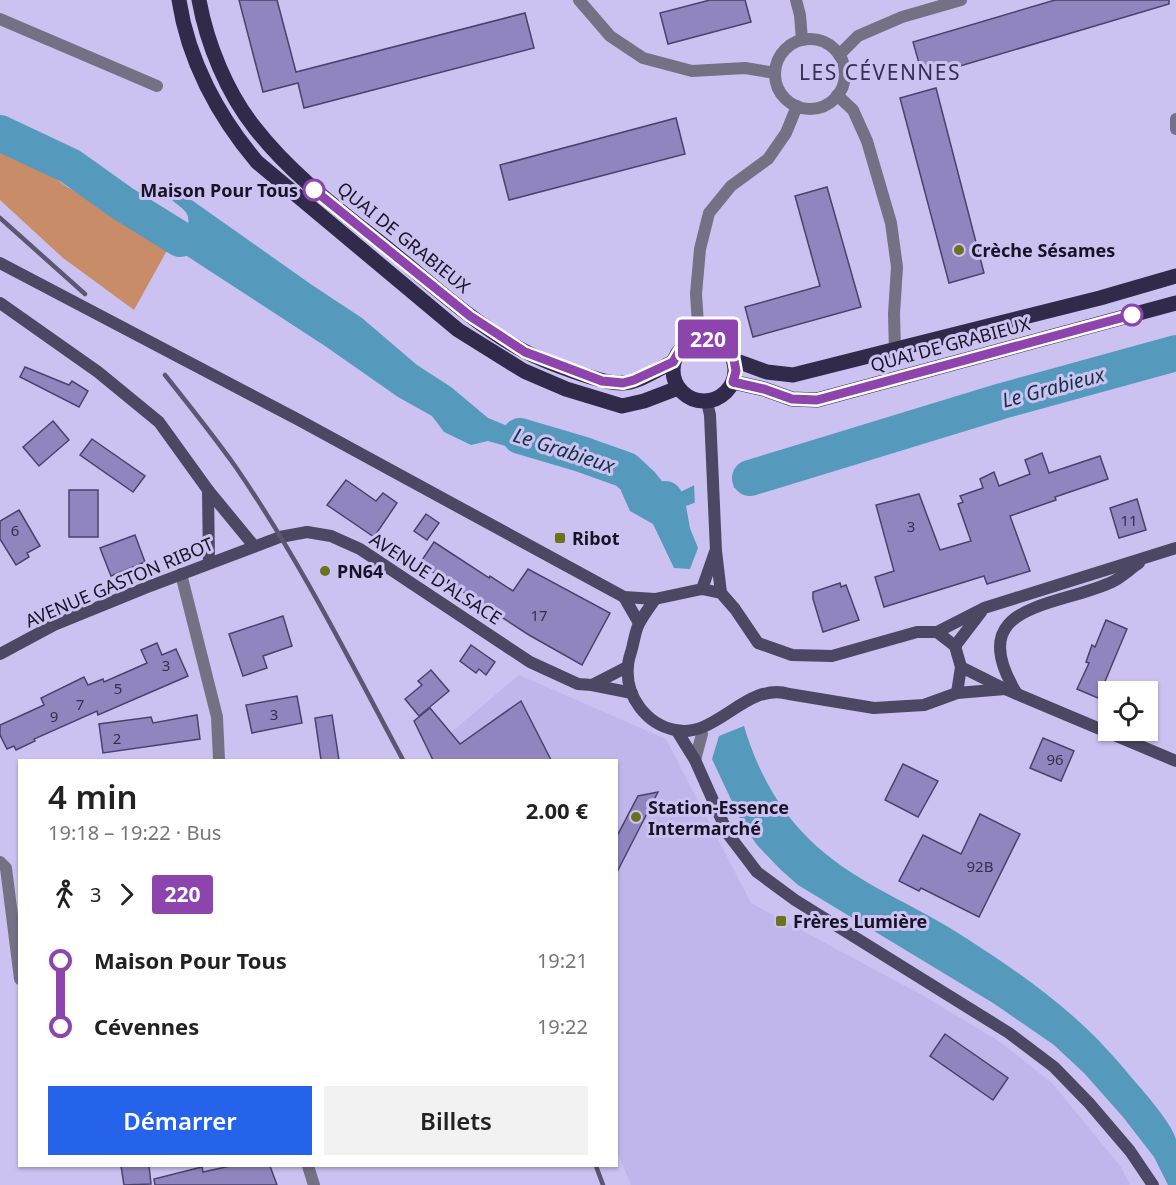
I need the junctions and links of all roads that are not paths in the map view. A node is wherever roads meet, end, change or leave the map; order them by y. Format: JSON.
{"nodes":[{"id":1,"x":179,"y":0,"type":"edge"},
{"id":2,"x":199,"y":0,"type":"edge"},
{"id":3,"x":579,"y":0,"type":"edge"},
{"id":4,"x":796,"y":0,"type":"edge"},
{"id":5,"x":961,"y":0,"type":"edge"},
{"id":6,"x":0,"y":19,"type":"edge"},
{"id":7,"x":802,"y":40,"type":"junction"},
{"id":8,"x":839,"y":55,"type":"junction"},
{"id":9,"x":775,"y":73,"type":"junction"},
{"id":10,"x":157,"y":86,"type":"dead end"},
{"id":11,"x":837,"y":95,"type":"junction"},
{"id":12,"x":797,"y":106,"type":"junction"},
{"id":13,"x":1176,"y":119,"type":"edge"},
{"id":14,"x":1176,"y":129,"type":"edge"},
{"id":15,"x":0,"y":263,"type":"edge"},
{"id":16,"x":1176,"y":276,"type":"edge"},
{"id":17,"x":0,"y":303,"type":"edge"},
{"id":18,"x":1176,"y":303,"type":"edge"},
{"id":19,"x":699,"y":339,"type":"junction"},
{"id":20,"x":895,"y":351,"type":"junction"},
{"id":21,"x":734,"y":360,"type":"junction"},
{"id":22,"x":673,"y":362,"type":"junction"},
{"id":23,"x":733,"y":382,"type":"junction"},
{"id":24,"x":678,"y":388,"type":"junction"},
{"id":25,"x":709,"y":408,"type":"junction"},
{"id":26,"x":208,"y":490,"type":"junction"},
{"id":27,"x":254,"y":546,"type":"junction"},
{"id":28,"x":1176,"y":548,"type":"edge"},
{"id":29,"x":716,"y":551,"type":"junction"},
{"id":30,"x":1147,"y":557,"type":"junction"},
{"id":31,"x":209,"y":563,"type":"junction"},
{"id":32,"x":181,"y":574,"type":"junction"},
{"id":33,"x":702,"y":589,"type":"junction"},
{"id":34,"x":721,"y":593,"type":"junction"},
{"id":35,"x":624,"y":597,"type":"junction"},
{"id":36,"x":655,"y":599,"type":"junction"},
{"id":37,"x":984,"y":608,"type":"junction"},
{"id":38,"x":639,"y":623,"type":"junction"},
{"id":39,"x":937,"y":632,"type":"junction"},
{"id":40,"x":955,"y":646,"type":"junction"},
{"id":41,"x":0,"y":654,"type":"edge"},
{"id":42,"x":627,"y":667,"type":"junction"},
{"id":43,"x":961,"y":667,"type":"junction"},
{"id":44,"x":592,"y":685,"type":"junction"},
{"id":45,"x":1005,"y":688,"type":"junction"},
{"id":46,"x":632,"y":693,"type":"junction"},
{"id":47,"x":957,"y":693,"type":"junction"},
{"id":48,"x":1017,"y":694,"type":"junction"},
{"id":49,"x":701,"y":729,"type":"junction"},
{"id":50,"x":677,"y":731,"type":"junction"},
{"id":51,"x":219,"y":759,"type":"edge"},
{"id":52,"x":695,"y":760,"type":"junction"},
{"id":53,"x":1176,"y":761,"type":"edge"},
{"id":54,"x":0,"y":862,"type":"edge"},
{"id":55,"x":18,"y":963,"type":"edge"},
{"id":56,"x":308,"y":1167,"type":"edge"},
{"id":57,"x":314,"y":1185,"type":"edge"},
{"id":58,"x":1153,"y":1185,"type":"edge"}],
"edges":[{"from":1,"to":24,"type":"main road","name":"QUAI DE GRABIEUX"},
{"from":2,"to":22,"type":"main road","name":"QUAI DE GRABIEUX"},
{"from":3,"to":9,"type":"street"},
{"from":4,"to":7,"type":"street"},
{"from":5,"to":8,"type":"street"},
{"from":6,"to":10,"type":"street"},
{"from":7,"to":8,"type":"street"},
{"from":7,"to":9,"type":"street"},
{"from":8,"to":11,"type":"street"},
{"from":9,"to":12,"type":"street"},
{"from":11,"to":12,"type":"street"},
{"from":11,"to":20,"type":"street"},
{"from":12,"to":19,"type":"street"},
{"from":13,"to":14,"type":"street"},
{"from":15,"to":35,"type":"street"},
{"from":16,"to":20,"type":"main road","name":"QUAI DE GRABIEUX"},
{"from":17,"to":26,"type":"street"},
{"from":18,"to":23,"type":"main road","name":"QUAI DE GRABIEUX"},
{"from":19,"to":21,"type":"main road"},
{"from":19,"to":22,"type":"main road"},
{"from":20,"to":21,"type":"main road","name":"QUAI DE GRABIEUX"},
{"from":21,"to":23,"type":"main road"},
{"from":22,"to":24,"type":"main road"},
{"from":23,"to":25,"type":"main road"},
{"from":24,"to":25,"type":"main road"},
{"from":25,"to":29,"type":"street"},
{"from":26,"to":27,"type":"street"},
{"from":26,"to":31,"type":"street"},
{"from":27,"to":31,"type":"street","name":"AVENUE GASTON RIBOT"},
{"from":27,"to":44,"type":"street","name":"AVENUE D'ALSACE"},
{"from":28,"to":30,"type":"street"},
{"from":29,"to":33,"type":"street"},
{"from":29,"to":34,"type":"street"},
{"from":30,"to":37,"type":"street"},
{"from":30,"to":48,"type":"street"},
{"from":31,"to":32,"type":"street","name":"AVENUE GASTON RIBOT"},
{"from":32,"to":41,"type":"street","name":"AVENUE GASTON RIBOT"},
{"from":32,"to":51,"type":"street"},
{"from":33,"to":34,"type":"street"},
{"from":33,"to":36,"type":"street"},
{"from":34,"to":39,"type":"street"},
{"from":35,"to":36,"type":"street"},
{"from":35,"to":38,"type":"street"},
{"from":36,"to":38,"type":"street"},
{"from":37,"to":39,"type":"street"},
{"from":37,"to":40,"type":"street"},
{"from":38,"to":42,"type":"street"},
{"from":39,"to":40,"type":"street"},
{"from":40,"to":43,"type":"street"},
{"from":42,"to":44,"type":"street"},
{"from":42,"to":46,"type":"street"},
{"from":43,"to":45,"type":"street"},
{"from":43,"to":47,"type":"street"},
{"from":44,"to":46,"type":"street","name":"AVENUE D'ALSACE"},
{"from":45,"to":47,"type":"street"},
{"from":45,"to":48,"type":"street"},
{"from":46,"to":50,"type":"street"},
{"from":47,"to":49,"type":"street"},
{"from":48,"to":53,"type":"street"},
{"from":49,"to":50,"type":"street"},
{"from":49,"to":52,"type":"street"},
{"from":50,"to":52,"type":"street"},
{"from":52,"to":58,"type":"street"},
{"from":54,"to":55,"type":"street"},
{"from":56,"to":57,"type":"street"}]}
